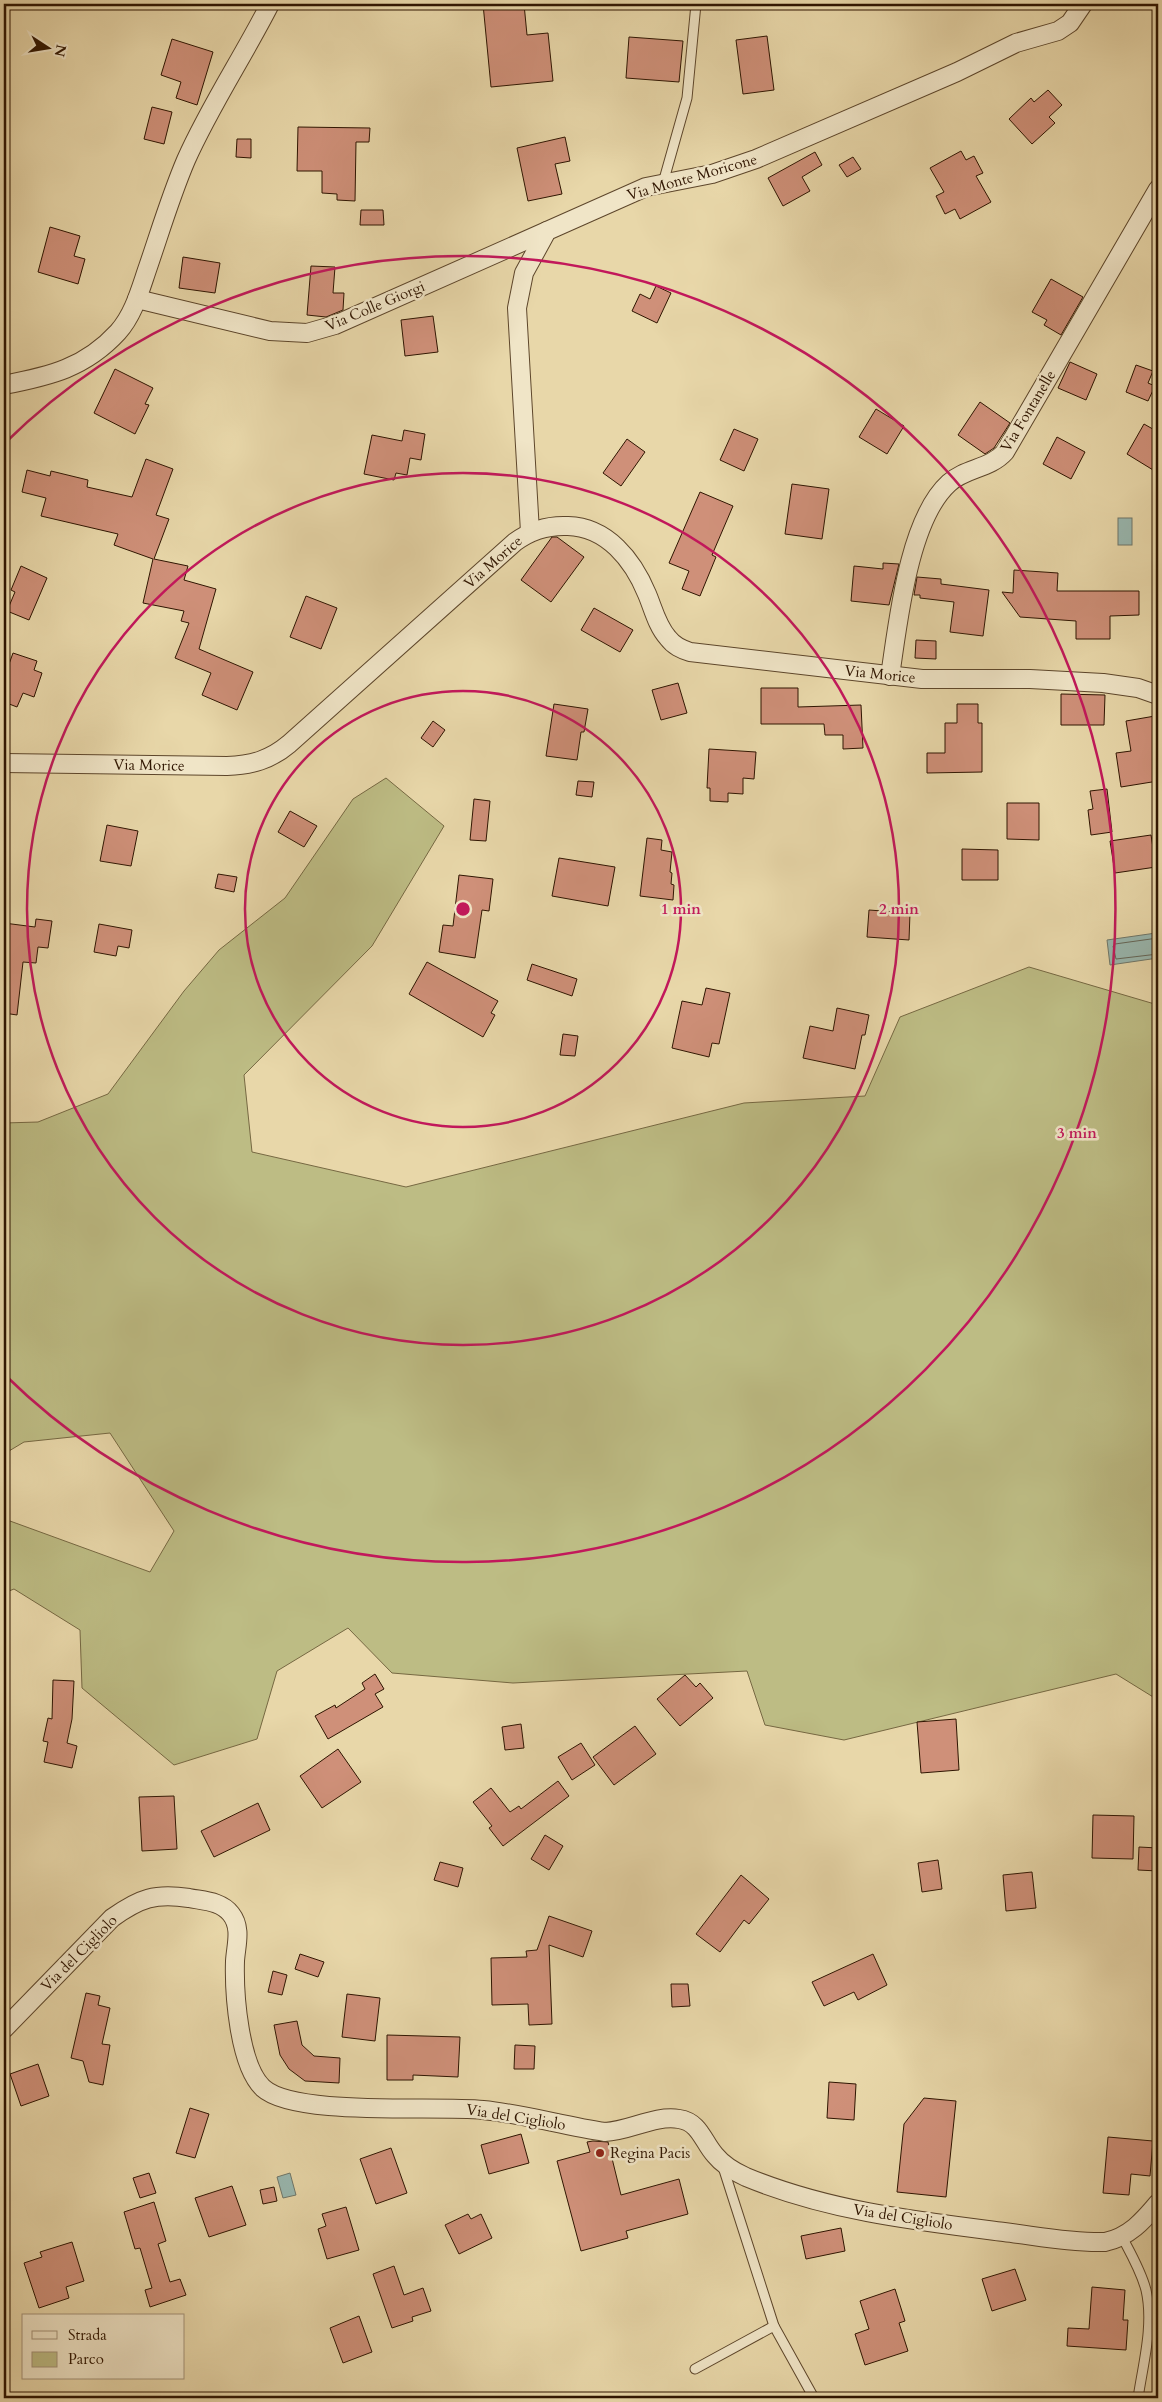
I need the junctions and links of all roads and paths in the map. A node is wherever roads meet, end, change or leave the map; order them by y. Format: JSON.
{"nodes":[{"id":1,"x":270,"y":4,"type":"edge"},
{"id":2,"x":696,"y":4,"type":"edge"},
{"id":3,"x":1083,"y":4,"type":"edge"},
{"id":4,"x":663,"y":183,"type":"junction"},
{"id":5,"x":1158,"y":189,"type":"edge"},
{"id":6,"x":546,"y":231,"type":"junction"},
{"id":7,"x":137,"y":299,"type":"junction"},
{"id":8,"x":4,"y":385,"type":"edge"},
{"id":9,"x":530,"y":532,"type":"junction"},
{"id":10,"x":890,"y":676,"type":"junction"},
{"id":11,"x":1158,"y":695,"type":"edge"},
{"id":12,"x":4,"y":764,"type":"edge"},
{"id":13,"x":4,"y":2029,"type":"edge"},
{"id":14,"x":721,"y":2162,"type":"junction"},
{"id":15,"x":1158,"y":2203,"type":"edge"},
{"id":16,"x":1122,"y":2237,"type":"junction"},
{"id":17,"x":774,"y":2326,"type":"junction"},
{"id":18,"x":695,"y":2369,"type":"dead end"},
{"id":19,"x":814,"y":2398,"type":"edge"},
{"id":20,"x":1138,"y":2398,"type":"edge"}],
"edges":[{"from":1,"to":7,"type":"street"},
{"from":2,"to":4,"type":"lane"},
{"from":3,"to":4,"type":"street","name":"Via Monte Moricone"},
{"from":4,"to":6,"type":"street","name":"Via Monte Moricone"},
{"from":5,"to":10,"type":"street","name":"Via Fontanelle"},
{"from":6,"to":7,"type":"street","name":"Via Colle Giorgi"},
{"from":6,"to":9,"type":"street"},
{"from":7,"to":8,"type":"street"},
{"from":9,"to":10,"type":"street","name":"Via Morice"},
{"from":9,"to":12,"type":"street","name":"Via Morice"},
{"from":10,"to":11,"type":"street","name":"Via Morice"},
{"from":13,"to":14,"type":"street","name":"Via del Cigliolo"},
{"from":14,"to":16,"type":"street","name":"Via del Cigliolo"},
{"from":14,"to":17,"type":"lane"},
{"from":15,"to":16,"type":"street","name":"Via del Cigliolo"},
{"from":16,"to":20,"type":"lane"},
{"from":17,"to":18,"type":"lane"},
{"from":17,"to":19,"type":"lane"}]}
